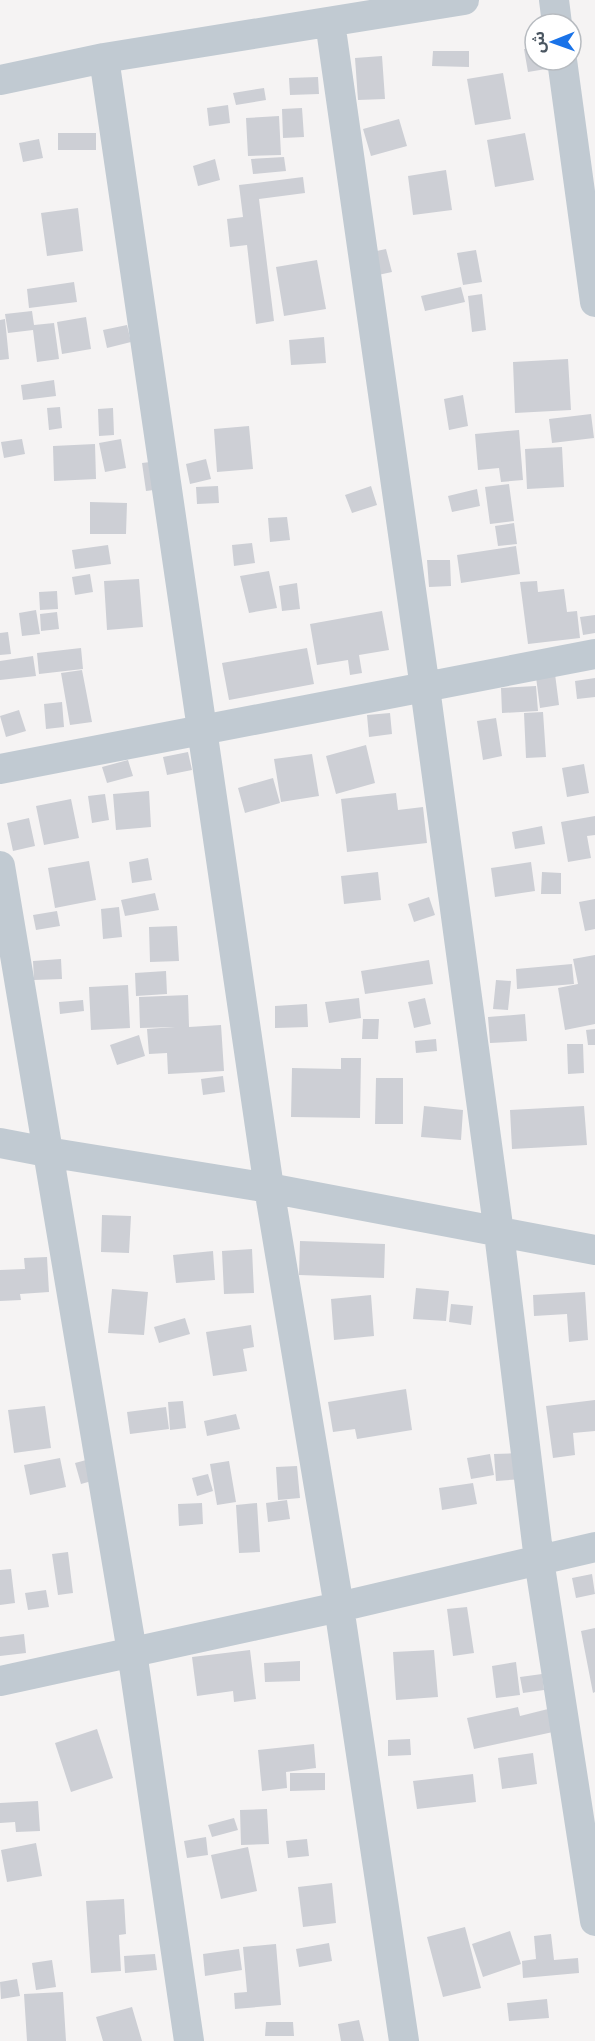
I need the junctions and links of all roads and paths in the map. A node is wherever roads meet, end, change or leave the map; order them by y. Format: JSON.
{"nodes":[{"id":1,"x":464,"y":0,"type":"edge"},
{"id":2,"x":330,"y":22,"type":"junction"},
{"id":3,"x":104,"y":58,"type":"junction"},
{"id":4,"x":564,"y":72,"type":"edge"},
{"id":5,"x":0,"y":80,"type":"edge"},
{"id":6,"x":595,"y":302,"type":"edge"},
{"id":7,"x":595,"y":654,"type":"edge"},
{"id":8,"x":425,"y":688,"type":"junction"},
{"id":9,"x":201,"y":731,"type":"junction"},
{"id":10,"x":0,"y":769,"type":"edge"},
{"id":11,"x":0,"y":866,"type":"edge"},
{"id":12,"x":0,"y":1143,"type":"edge"},
{"id":13,"x":47,"y":1152,"type":"junction"},
{"id":14,"x":269,"y":1188,"type":"junction"},
{"id":15,"x":499,"y":1233,"type":"junction"},
{"id":16,"x":595,"y":1250,"type":"edge"},
{"id":17,"x":595,"y":1548,"type":"edge"},
{"id":18,"x":540,"y":1560,"type":"junction"},
{"id":19,"x":339,"y":1607,"type":"junction"},
{"id":20,"x":132,"y":1652,"type":"junction"},
{"id":21,"x":0,"y":1681,"type":"edge"},
{"id":22,"x":595,"y":1921,"type":"edge"},
{"id":23,"x":189,"y":2041,"type":"edge"},
{"id":24,"x":405,"y":2041,"type":"edge"}],
"edges":[{"from":1,"to":2,"type":"street"},
{"from":2,"to":3,"type":"street"},
{"from":2,"to":8,"type":"street"},
{"from":3,"to":5,"type":"street"},
{"from":3,"to":9,"type":"street"},
{"from":4,"to":6,"type":"street"},
{"from":7,"to":8,"type":"street"},
{"from":8,"to":9,"type":"street"},
{"from":8,"to":15,"type":"street"},
{"from":9,"to":10,"type":"street"},
{"from":9,"to":14,"type":"street"},
{"from":11,"to":13,"type":"street"},
{"from":12,"to":13,"type":"street"},
{"from":13,"to":14,"type":"street"},
{"from":13,"to":20,"type":"street"},
{"from":14,"to":15,"type":"street"},
{"from":14,"to":19,"type":"street"},
{"from":15,"to":16,"type":"street"},
{"from":15,"to":18,"type":"street"},
{"from":17,"to":18,"type":"street"},
{"from":18,"to":19,"type":"street"},
{"from":18,"to":22,"type":"street"},
{"from":19,"to":20,"type":"street"},
{"from":19,"to":24,"type":"street"},
{"from":20,"to":21,"type":"street"},
{"from":20,"to":23,"type":"street"}]}
